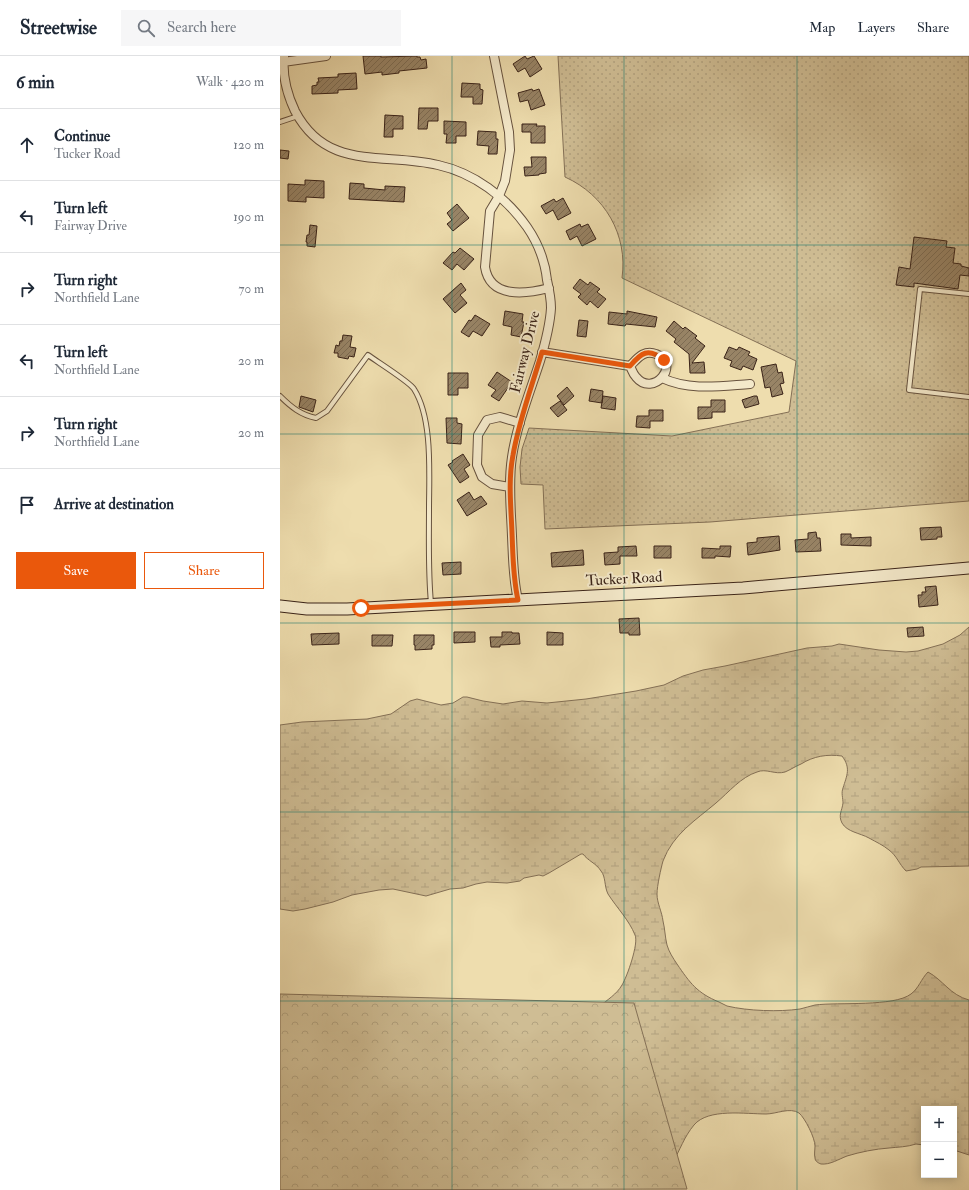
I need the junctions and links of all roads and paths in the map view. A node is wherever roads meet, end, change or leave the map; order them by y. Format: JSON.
{"nodes":[{"id":1,"x":326,"y":56,"type":"edge"},
{"id":2,"x":494,"y":56,"type":"edge"},
{"id":3,"x":283,"y":59,"type":"edge"},
{"id":4,"x":298,"y":116,"type":"junction"},
{"id":5,"x":280,"y":122,"type":"edge"},
{"id":6,"x":499,"y":196,"type":"junction"},
{"id":7,"x":549,"y":288,"type":"junction"},
{"id":8,"x":969,"y":294,"type":"edge"},
{"id":9,"x":542,"y":352,"type":"junction"},
{"id":10,"x":630,"y":366,"type":"junction"},
{"id":11,"x":662,"y":378,"type":"junction"},
{"id":12,"x":750,"y":384,"type":"dead end"},
{"id":13,"x":280,"y":396,"type":"edge"},
{"id":14,"x":969,"y":397,"type":"edge"},
{"id":15,"x":520,"y":423,"type":"junction"},
{"id":16,"x":510,"y":487,"type":"junction"},
{"id":17,"x":969,"y":568,"type":"edge"},
{"id":18,"x":518,"y":600,"type":"junction"},
{"id":19,"x":431,"y":605,"type":"junction"},
{"id":20,"x":280,"y":606,"type":"edge"}],
"edges":[{"from":1,"to":3,"type":"street"},
{"from":2,"to":6,"type":"street"},
{"from":3,"to":4,"type":"street","name":"Fairway Drive"},
{"from":4,"to":5,"type":"lane"},
{"from":4,"to":6,"type":"street","name":"Fairway Drive"},
{"from":6,"to":7,"type":"street","name":"Fairway Drive"},
{"from":6,"to":7,"type":"street"},
{"from":7,"to":9,"type":"street","name":"Fairway Drive"},
{"from":8,"to":14,"type":"lane"},
{"from":9,"to":10,"type":"street"},
{"from":9,"to":15,"type":"street","name":"Fairway Drive"},
{"from":10,"to":11,"type":"street"},
{"from":10,"to":11,"type":"street"},
{"from":11,"to":12,"type":"street"},
{"from":13,"to":19,"type":"lane"},
{"from":15,"to":16,"type":"street","name":"Fairway Drive"},
{"from":15,"to":16,"type":"street"},
{"from":16,"to":18,"type":"street","name":"Fairway Drive"},
{"from":17,"to":18,"type":"main road","name":"Tucker Road"},
{"from":18,"to":19,"type":"main road","name":"Tucker Road"},
{"from":19,"to":20,"type":"main road","name":"Tucker Road"}]}
